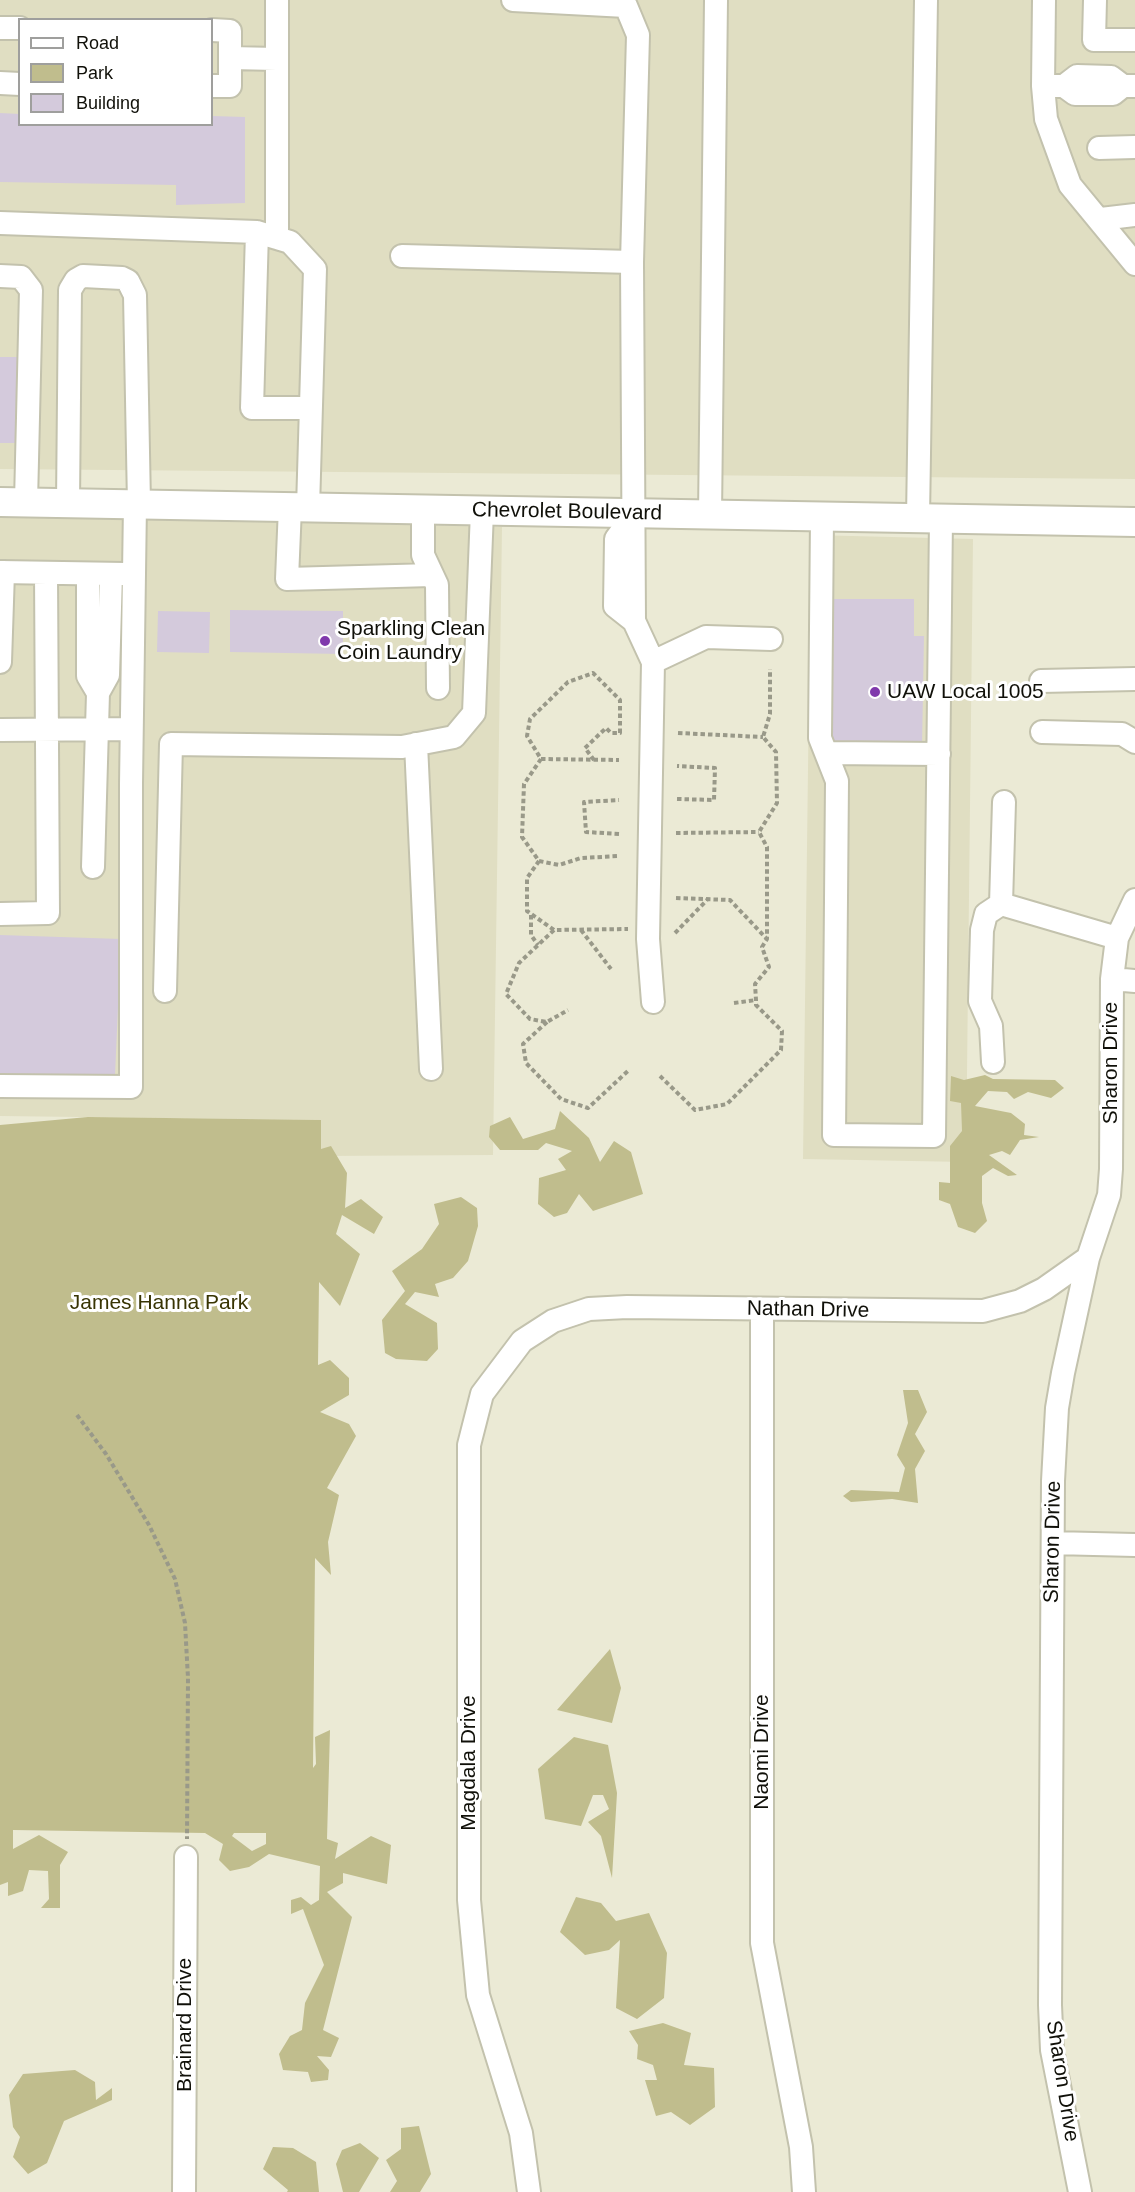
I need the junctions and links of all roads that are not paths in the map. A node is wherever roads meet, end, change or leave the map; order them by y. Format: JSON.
{"nodes":[{"id":1,"x":277,"y":0,"type":"edge"},
{"id":2,"x":513,"y":0,"type":"edge"},
{"id":3,"x":716,"y":0,"type":"edge"},
{"id":4,"x":926,"y":0,"type":"edge"},
{"id":5,"x":1044,"y":0,"type":"edge"},
{"id":6,"x":1095,"y":0,"type":"edge"},
{"id":7,"x":0,"y":28,"type":"edge"},
{"id":8,"x":18,"y":28,"type":"edge"},
{"id":9,"x":213,"y":30,"type":"edge"},
{"id":10,"x":1135,"y":40,"type":"edge"},
{"id":11,"x":230,"y":58,"type":"junction"},
{"id":12,"x":277,"y":59,"type":"junction"},
{"id":13,"x":0,"y":83,"type":"edge"},
{"id":14,"x":18,"y":84,"type":"edge"},
{"id":15,"x":213,"y":86,"type":"edge"},
{"id":16,"x":1054,"y":86,"type":"junction"},
{"id":17,"x":1129,"y":86,"type":"edge"},
{"id":18,"x":1135,"y":147,"type":"edge"},
{"id":19,"x":1099,"y":148,"type":"dead end"},
{"id":20,"x":1135,"y":215,"type":"edge"},
{"id":21,"x":1101,"y":219,"type":"junction"},
{"id":22,"x":0,"y":223,"type":"edge"},
{"id":23,"x":267,"y":235,"type":"junction"},
{"id":24,"x":402,"y":256,"type":"dead end"},
{"id":25,"x":632,"y":262,"type":"junction"},
{"id":26,"x":1135,"y":264,"type":"edge"},
{"id":27,"x":0,"y":276,"type":"edge"},
{"id":28,"x":310,"y":408,"type":"junction"},
{"id":29,"x":13,"y":502,"type":"edge"},
{"id":30,"x":68,"y":503,"type":"junction"},
{"id":31,"x":137,"y":504,"type":"junction"},
{"id":32,"x":298,"y":507,"type":"junction"},
{"id":33,"x":423,"y":509,"type":"junction"},
{"id":34,"x":482,"y":511,"type":"junction"},
{"id":35,"x":635,"y":513,"type":"junction"},
{"id":36,"x":710,"y":515,"type":"junction"},
{"id":37,"x":822,"y":517,"type":"junction"},
{"id":38,"x":929,"y":519,"type":"junction"},
{"id":39,"x":1135,"y":522,"type":"edge"},
{"id":40,"x":1,"y":572,"type":"edge"},
{"id":41,"x":46,"y":573,"type":"junction"},
{"id":42,"x":88,"y":574,"type":"junction"},
{"id":43,"x":122,"y":574,"type":"junction"},
{"id":44,"x":432,"y":575,"type":"junction"},
{"id":45,"x":771,"y":639,"type":"dead end"},
{"id":46,"x":0,"y":662,"type":"edge"},
{"id":47,"x":653,"y":662,"type":"junction"},
{"id":48,"x":1135,"y":679,"type":"edge"},
{"id":49,"x":1041,"y":681,"type":"dead end"},
{"id":50,"x":438,"y":688,"type":"dead end"},
{"id":51,"x":98,"y":693,"type":"junction"},
{"id":52,"x":131,"y":729,"type":"junction"},
{"id":53,"x":0,"y":730,"type":"edge"},
{"id":54,"x":46,"y":730,"type":"junction"},
{"id":55,"x":97,"y":731,"type":"junction"},
{"id":56,"x":1042,"y":732,"type":"dead end"},
{"id":57,"x":1135,"y":742,"type":"edge"},
{"id":58,"x":416,"y":744,"type":"junction"},
{"id":59,"x":827,"y":753,"type":"junction"},
{"id":60,"x":939,"y":754,"type":"junction"},
{"id":61,"x":1004,"y":802,"type":"dead end"},
{"id":62,"x":93,"y":867,"type":"dead end"},
{"id":63,"x":1135,"y":900,"type":"edge"},
{"id":64,"x":1001,"y":904,"type":"junction"},
{"id":65,"x":0,"y":914,"type":"edge"},
{"id":66,"x":1117,"y":938,"type":"junction"},
{"id":67,"x":1112,"y":979,"type":"junction"},
{"id":68,"x":1135,"y":981,"type":"edge"},
{"id":69,"x":165,"y":991,"type":"dead end"},
{"id":70,"x":653,"y":1002,"type":"dead end"},
{"id":71,"x":993,"y":1062,"type":"dead end"},
{"id":72,"x":431,"y":1069,"type":"dead end"},
{"id":73,"x":0,"y":1086,"type":"edge"},
{"id":74,"x":1088,"y":1258,"type":"junction"},
{"id":75,"x":762,"y":1309,"type":"junction"},
{"id":76,"x":522,"y":1341,"type":"joint"},
{"id":77,"x":1053,"y":1543,"type":"junction"},
{"id":78,"x":1135,"y":1545,"type":"edge"},
{"id":79,"x":186,"y":1857,"type":"road end"},
{"id":80,"x":184,"y":2192,"type":"edge"},
{"id":81,"x":530,"y":2192,"type":"edge"},
{"id":82,"x":804,"y":2192,"type":"edge"},
{"id":83,"x":1080,"y":2192,"type":"edge"}],
"edges":[{"from":1,"to":12,"type":"street"},
{"from":2,"to":25,"type":"street"},
{"from":3,"to":36,"type":"street"},
{"from":4,"to":38,"type":"street"},
{"from":5,"to":16,"type":"street"},
{"from":6,"to":10,"type":"street"},
{"from":7,"to":8,"type":"street"},
{"from":9,"to":11,"type":"street"},
{"from":11,"to":12,"type":"street"},
{"from":11,"to":15,"type":"street"},
{"from":12,"to":23,"type":"street"},
{"from":13,"to":14,"type":"street"},
{"from":16,"to":17,"type":"street"},
{"from":16,"to":21,"type":"street"},
{"from":18,"to":19,"type":"street"},
{"from":20,"to":21,"type":"street"},
{"from":21,"to":26,"type":"street"},
{"from":22,"to":23,"type":"street"},
{"from":23,"to":28,"type":"street"},
{"from":23,"to":28,"type":"street"},
{"from":24,"to":25,"type":"street"},
{"from":25,"to":35,"type":"street"},
{"from":27,"to":29,"type":"street"},
{"from":28,"to":32,"type":"street"},
{"from":29,"to":30,"type":"main road","name":"Chevrolet Boulevard"},
{"from":30,"to":31,"type":"main road","name":"Chevrolet Boulevard"},
{"from":30,"to":31,"type":"street"},
{"from":31,"to":32,"type":"main road","name":"Chevrolet Boulevard"},
{"from":31,"to":43,"type":"street"},
{"from":32,"to":33,"type":"main road","name":"Chevrolet Boulevard"},
{"from":32,"to":44,"type":"street"},
{"from":33,"to":34,"type":"main road","name":"Chevrolet Boulevard"},
{"from":33,"to":44,"type":"street"},
{"from":34,"to":35,"type":"main road","name":"Chevrolet Boulevard"},
{"from":34,"to":58,"type":"street"},
{"from":35,"to":36,"type":"main road","name":"Chevrolet Boulevard"},
{"from":35,"to":47,"type":"street"},
{"from":36,"to":37,"type":"main road","name":"Chevrolet Boulevard"},
{"from":37,"to":38,"type":"main road","name":"Chevrolet Boulevard"},
{"from":37,"to":59,"type":"street"},
{"from":38,"to":39,"type":"main road","name":"Chevrolet Boulevard"},
{"from":38,"to":60,"type":"street"},
{"from":40,"to":41,"type":"street"},
{"from":40,"to":46,"type":"street"},
{"from":41,"to":42,"type":"street"},
{"from":41,"to":54,"type":"street"},
{"from":42,"to":43,"type":"street"},
{"from":42,"to":51,"type":"street"},
{"from":43,"to":51,"type":"street"},
{"from":43,"to":52,"type":"street"},
{"from":44,"to":50,"type":"street"},
{"from":45,"to":47,"type":"street"},
{"from":47,"to":70,"type":"street"},
{"from":48,"to":49,"type":"street"},
{"from":51,"to":55,"type":"street"},
{"from":52,"to":55,"type":"street"},
{"from":52,"to":73,"type":"street"},
{"from":53,"to":54,"type":"street"},
{"from":54,"to":55,"type":"street"},
{"from":54,"to":65,"type":"street"},
{"from":55,"to":62,"type":"street"},
{"from":56,"to":57,"type":"street"},
{"from":58,"to":69,"type":"street"},
{"from":58,"to":72,"type":"street"},
{"from":59,"to":60,"type":"street"},
{"from":59,"to":60,"type":"street"},
{"from":61,"to":64,"type":"street"},
{"from":63,"to":66,"type":"street","name":"Sharon Drive"},
{"from":64,"to":66,"type":"street"},
{"from":64,"to":71,"type":"street"},
{"from":66,"to":67,"type":"street","name":"Sharon Drive"},
{"from":67,"to":68,"type":"street"},
{"from":67,"to":74,"type":"street","name":"Sharon Drive"},
{"from":74,"to":75,"type":"street","name":"Nathan Drive"},
{"from":74,"to":77,"type":"street","name":"Sharon Drive"},
{"from":75,"to":76,"type":"street","name":"Nathan Drive"},
{"from":75,"to":82,"type":"street","name":"Naomi Drive"},
{"from":76,"to":81,"type":"street","name":"Magdala Drive"},
{"from":77,"to":78,"type":"street"},
{"from":77,"to":83,"type":"street","name":"Sharon Drive"},
{"from":79,"to":80,"type":"street","name":"Brainard Drive"}]}
